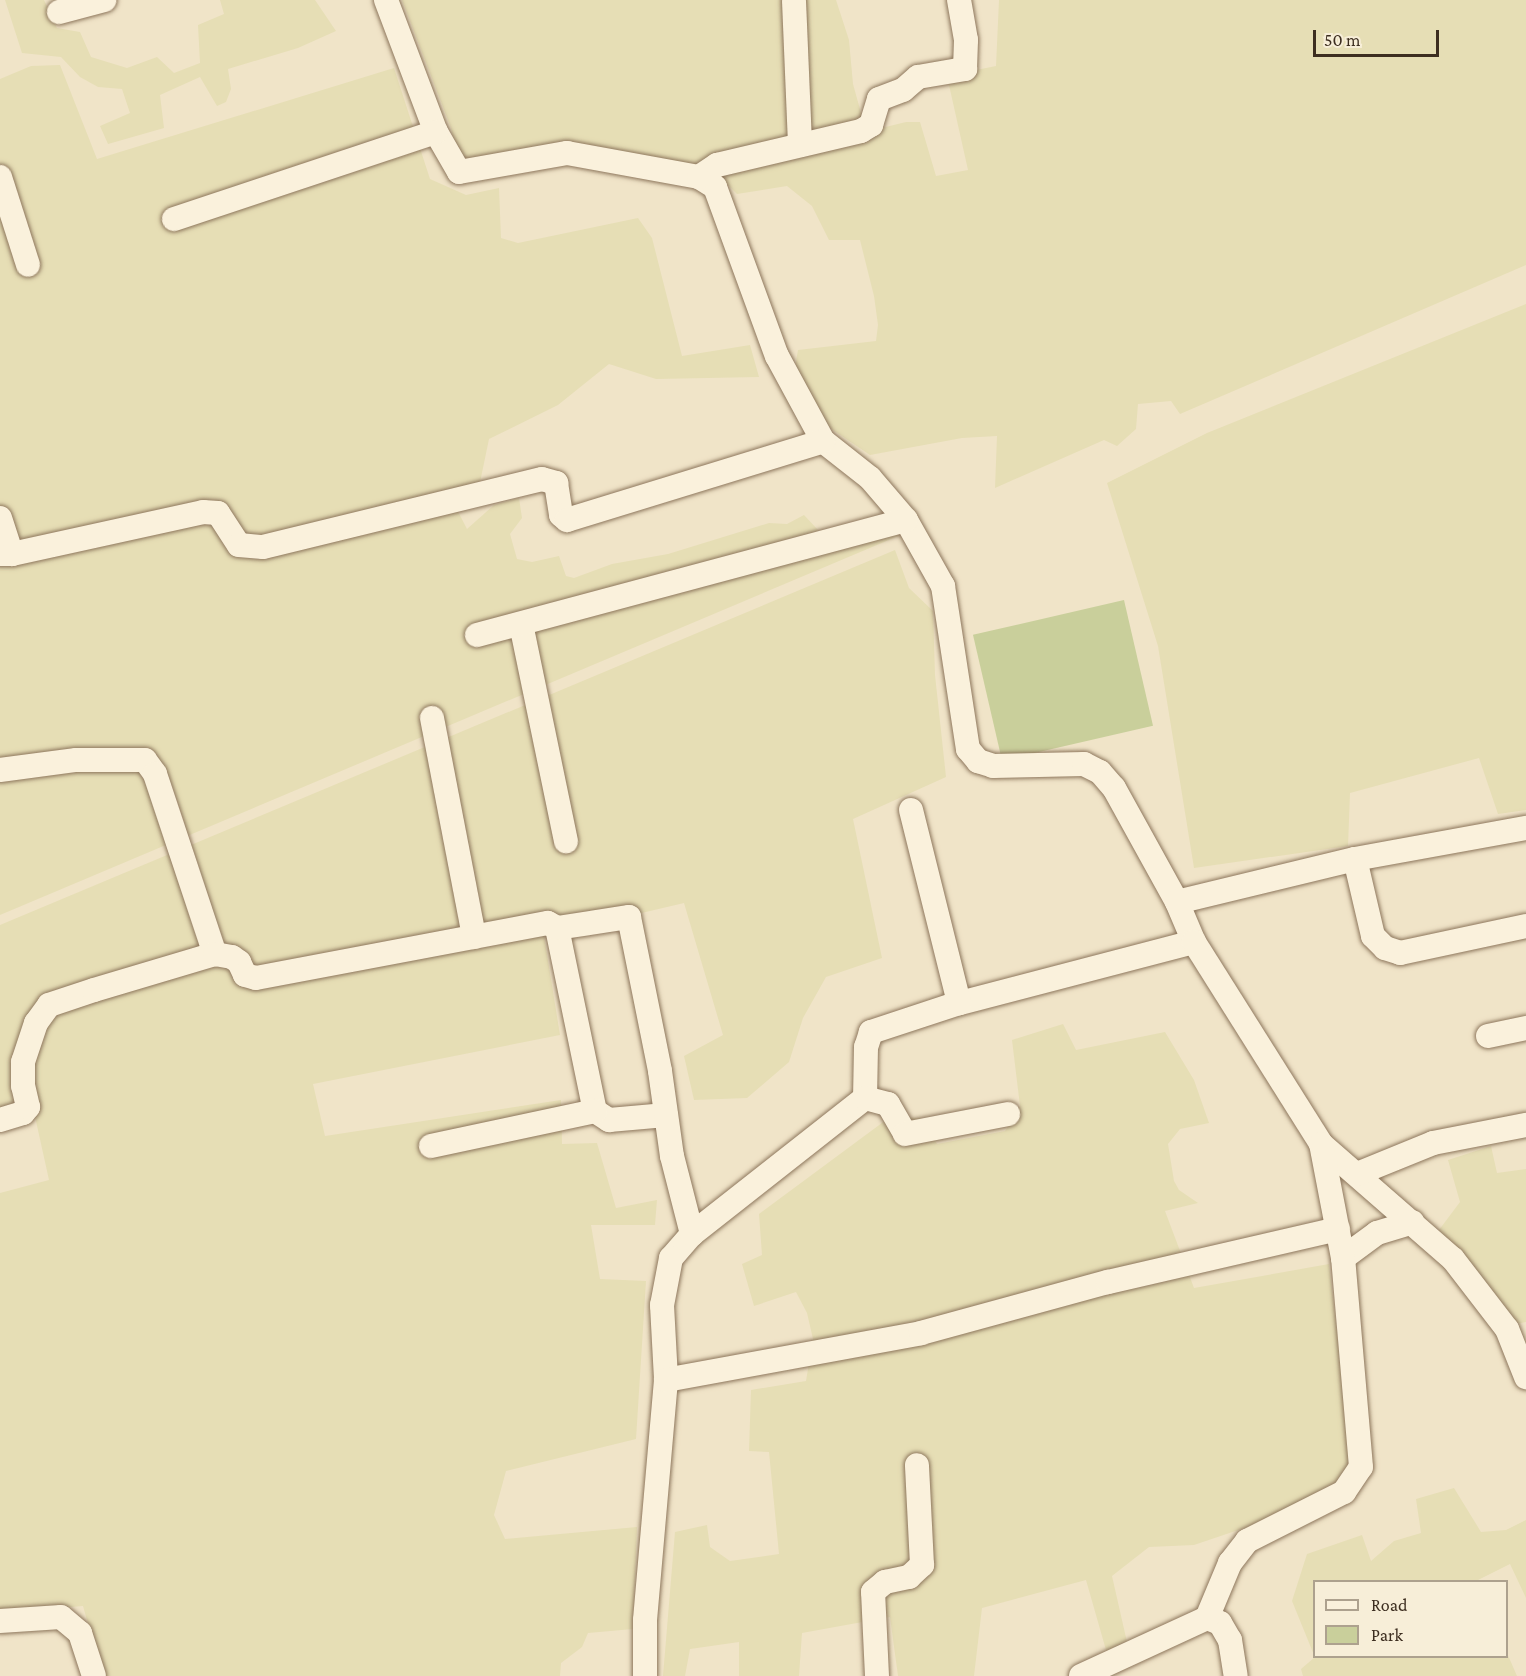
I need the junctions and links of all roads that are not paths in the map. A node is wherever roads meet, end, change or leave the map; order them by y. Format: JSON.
{"nodes":[{"id":1,"x":104,"y":0,"type":"edge"},
{"id":2,"x":386,"y":0,"type":"edge"},
{"id":3,"x":959,"y":0,"type":"edge"},
{"id":4,"x":794,"y":1,"type":"edge"},
{"id":5,"x":59,"y":12,"type":"dead end"},
{"id":6,"x":436,"y":132,"type":"junction"},
{"id":7,"x":800,"y":145,"type":"junction"},
{"id":8,"x":0,"y":177,"type":"edge"},
{"id":9,"x":699,"y":177,"type":"junction"},
{"id":10,"x":174,"y":219,"type":"dead end"},
{"id":11,"x":28,"y":265,"type":"dead end"},
{"id":12,"x":823,"y":441,"type":"junction"},
{"id":13,"x":0,"y":518,"type":"edge"},
{"id":14,"x":906,"y":520,"type":"junction"},
{"id":15,"x":6,"y":554,"type":"edge"},
{"id":16,"x":521,"y":624,"type":"junction"},
{"id":17,"x":477,"y":635,"type":"dead end"},
{"id":18,"x":432,"y":718,"type":"dead end"},
{"id":19,"x":0,"y":770,"type":"edge"},
{"id":20,"x":911,"y":810,"type":"dead end"},
{"id":21,"x":1526,"y":828,"type":"edge"},
{"id":22,"x":566,"y":842,"type":"dead end"},
{"id":23,"x":1355,"y":859,"type":"junction"},
{"id":24,"x":1177,"y":902,"type":"junction"},
{"id":25,"x":1526,"y":926,"type":"edge"},
{"id":26,"x":557,"y":928,"type":"junction"},
{"id":27,"x":474,"y":937,"type":"junction"},
{"id":28,"x":1194,"y":942,"type":"junction"},
{"id":29,"x":215,"y":954,"type":"junction"},
{"id":30,"x":959,"y":1002,"type":"junction"},
{"id":31,"x":1526,"y":1028,"type":"edge"},
{"id":32,"x":1488,"y":1036,"type":"dead end"},
{"id":33,"x":865,"y":1098,"type":"junction"},
{"id":34,"x":595,"y":1111,"type":"junction"},
{"id":35,"x":1008,"y":1114,"type":"dead end"},
{"id":36,"x":666,"y":1115,"type":"junction"},
{"id":37,"x":0,"y":1120,"type":"edge"},
{"id":38,"x":1526,"y":1125,"type":"edge"},
{"id":39,"x":1322,"y":1144,"type":"junction"},
{"id":40,"x":431,"y":1146,"type":"dead end"},
{"id":41,"x":1358,"y":1174,"type":"junction"},
{"id":42,"x":1412,"y":1222,"type":"junction"},
{"id":43,"x":1338,"y":1229,"type":"junction"},
{"id":44,"x":692,"y":1234,"type":"junction"},
{"id":45,"x":1343,"y":1258,"type":"junction"},
{"id":46,"x":1516,"y":1332,"type":"edge"},
{"id":47,"x":1526,"y":1377,"type":"edge"},
{"id":48,"x":666,"y":1380,"type":"junction"},
{"id":49,"x":917,"y":1465,"type":"dead end"},
{"id":50,"x":1207,"y":1618,"type":"junction"},
{"id":51,"x":0,"y":1621,"type":"edge"},
{"id":52,"x":94,"y":1676,"type":"edge"},
{"id":53,"x":645,"y":1676,"type":"edge"},
{"id":54,"x":877,"y":1676,"type":"edge"},
{"id":55,"x":1081,"y":1676,"type":"edge"},
{"id":56,"x":1236,"y":1676,"type":"edge"}],
"edges":[{"from":1,"to":5,"type":"street"},
{"from":2,"to":6,"type":"street"},
{"from":3,"to":7,"type":"street"},
{"from":4,"to":7,"type":"street"},
{"from":6,"to":9,"type":"street"},
{"from":6,"to":10,"type":"street"},
{"from":7,"to":9,"type":"street"},
{"from":8,"to":11,"type":"street"},
{"from":9,"to":12,"type":"street"},
{"from":12,"to":14,"type":"street"},
{"from":12,"to":15,"type":"street"},
{"from":13,"to":15,"type":"street"},
{"from":14,"to":16,"type":"street"},
{"from":14,"to":24,"type":"street"},
{"from":16,"to":17,"type":"street"},
{"from":16,"to":22,"type":"street"},
{"from":18,"to":27,"type":"street"},
{"from":19,"to":29,"type":"street"},
{"from":20,"to":30,"type":"street"},
{"from":21,"to":23,"type":"street"},
{"from":23,"to":24,"type":"street"},
{"from":23,"to":25,"type":"street"},
{"from":24,"to":28,"type":"street"},
{"from":26,"to":27,"type":"street"},
{"from":26,"to":34,"type":"street"},
{"from":26,"to":36,"type":"street"},
{"from":27,"to":29,"type":"street"},
{"from":28,"to":30,"type":"street"},
{"from":28,"to":39,"type":"street"},
{"from":29,"to":37,"type":"street"},
{"from":30,"to":33,"type":"street"},
{"from":31,"to":32,"type":"street"},
{"from":33,"to":35,"type":"street"},
{"from":33,"to":44,"type":"street"},
{"from":34,"to":36,"type":"street"},
{"from":34,"to":40,"type":"street"},
{"from":36,"to":44,"type":"street"},
{"from":38,"to":41,"type":"street"},
{"from":39,"to":41,"type":"street"},
{"from":39,"to":43,"type":"street"},
{"from":41,"to":42,"type":"street"},
{"from":42,"to":45,"type":"street"},
{"from":42,"to":46,"type":"street"},
{"from":43,"to":45,"type":"street"},
{"from":43,"to":48,"type":"street"},
{"from":44,"to":48,"type":"street"},
{"from":45,"to":50,"type":"street"},
{"from":46,"to":47,"type":"street"},
{"from":48,"to":53,"type":"street"},
{"from":49,"to":54,"type":"street"},
{"from":50,"to":55,"type":"street"},
{"from":50,"to":56,"type":"street"},
{"from":51,"to":52,"type":"street"}]}
